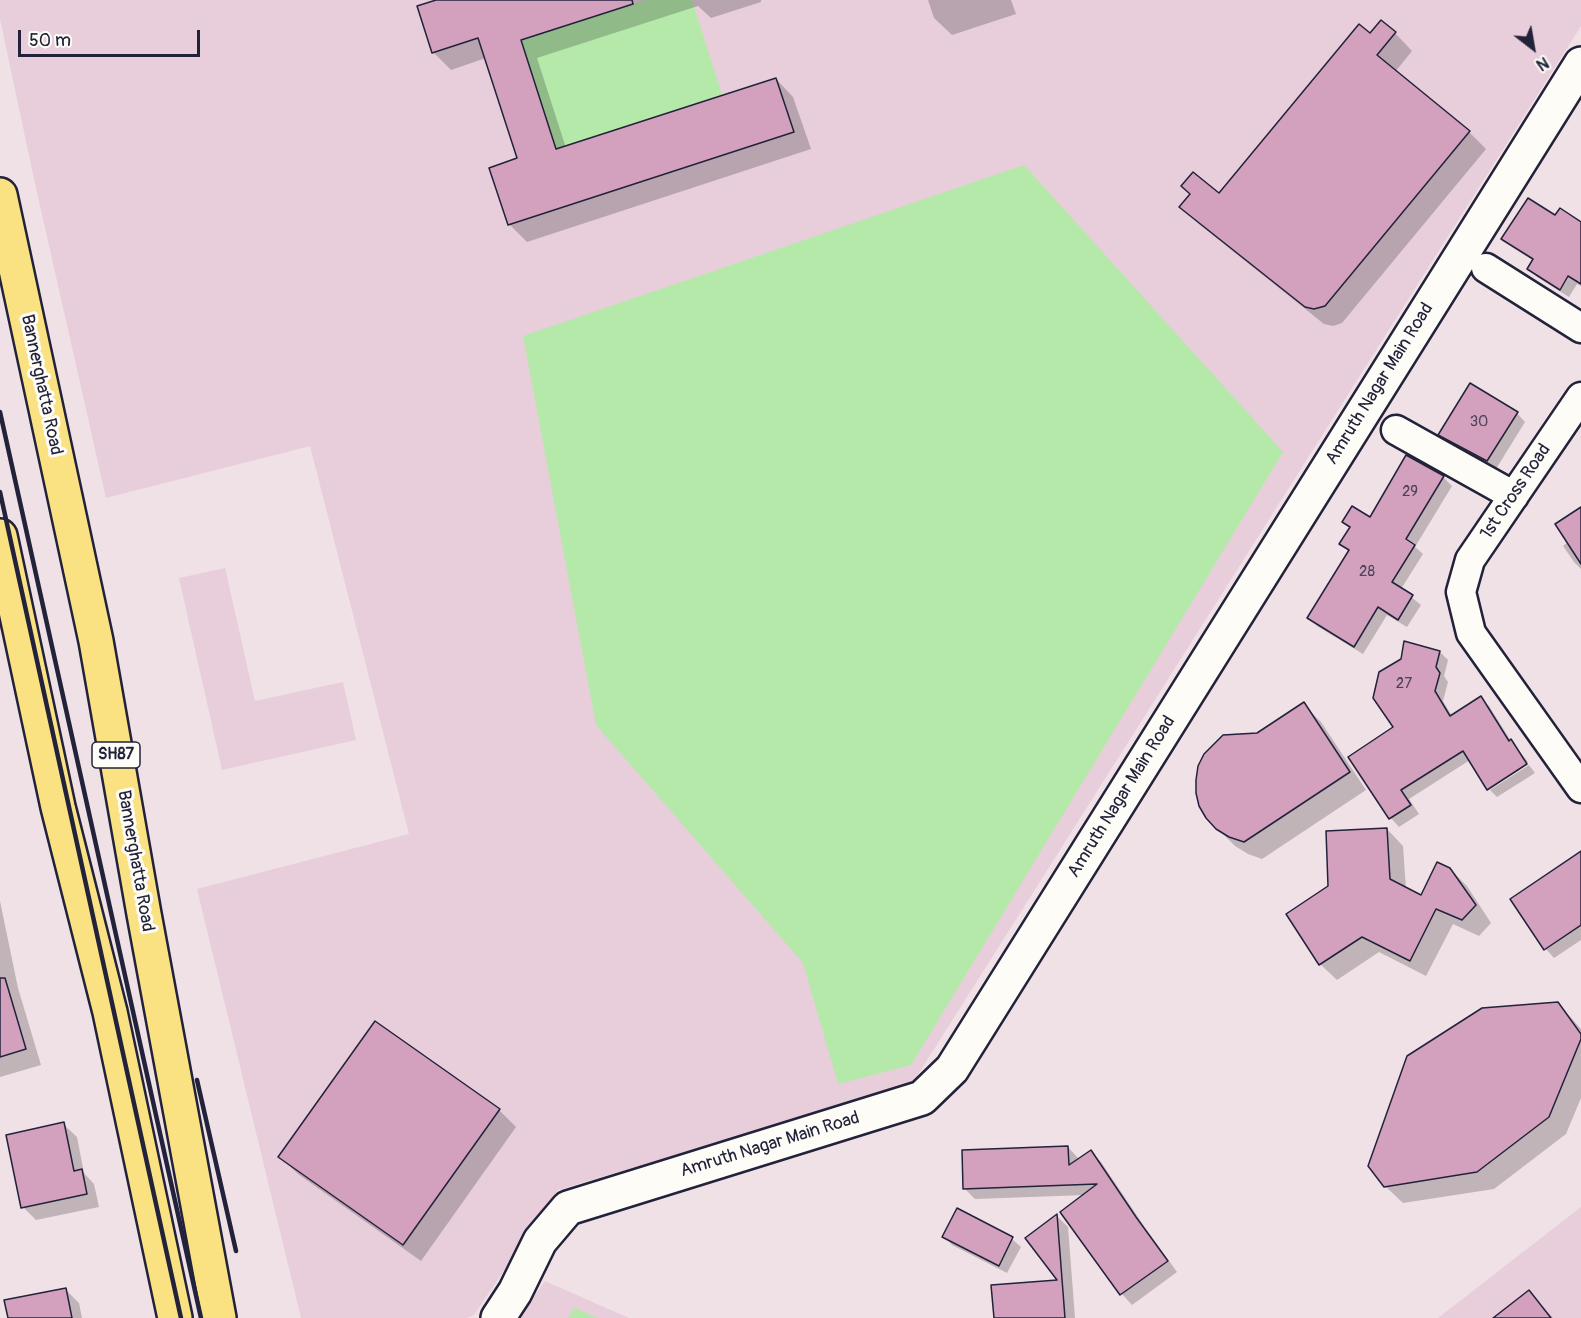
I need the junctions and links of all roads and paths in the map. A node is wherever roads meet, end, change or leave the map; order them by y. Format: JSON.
{"nodes":[{"id":1,"x":1576,"y":88,"type":"edge"},
{"id":2,"x":0,"y":195,"type":"edge"},
{"id":3,"x":1486,"y":268,"type":"dead end"},
{"id":4,"x":1581,"y":328,"type":"edge"},
{"id":5,"x":1581,"y":397,"type":"edge"},
{"id":6,"x":1396,"y":430,"type":"dead end"},
{"id":7,"x":1514,"y":496,"type":"junction"},
{"id":8,"x":0,"y":536,"type":"edge"},
{"id":9,"x":1581,"y":788,"type":"edge"},
{"id":10,"x":160,"y":1001,"type":"junction"},
{"id":11,"x":110,"y":1012,"type":"junction"},
{"id":12,"x":175,"y":1318,"type":"edge"},
{"id":13,"x":219,"y":1318,"type":"edge"},
{"id":14,"x":498,"y":1318,"type":"edge"}],
"edges":[{"from":1,"to":14,"type":"main road","name":"Amruth Nagar Main Road"},
{"from":2,"to":10,"type":"main road","name":"Bannerghatta Road","number":"SH87"},
{"from":3,"to":4,"type":"street"},
{"from":5,"to":7,"type":"street","name":"1st Cross Road"},
{"from":6,"to":7,"type":"street"},
{"from":7,"to":9,"type":"street","name":"1st Cross Road"},
{"from":8,"to":11,"type":"main road"},
{"from":10,"to":11,"type":"main road"},
{"from":10,"to":13,"type":"main road","name":"Bannerghatta Road","number":"SH87"},
{"from":11,"to":12,"type":"main road"}]}
